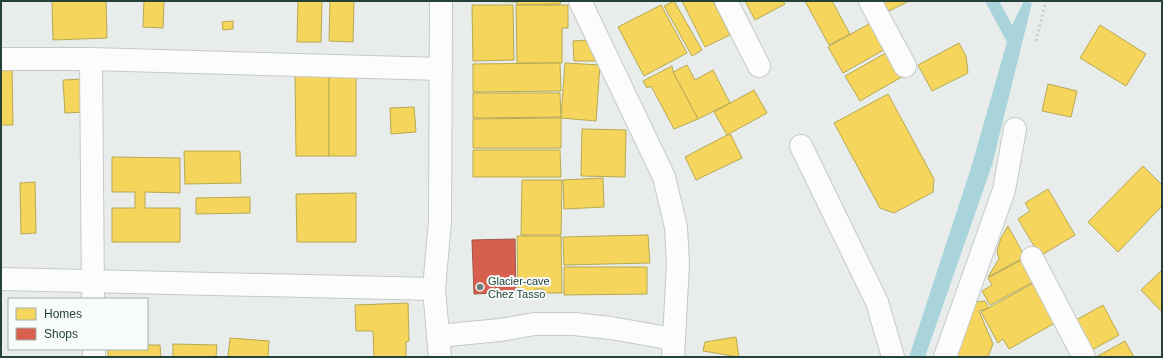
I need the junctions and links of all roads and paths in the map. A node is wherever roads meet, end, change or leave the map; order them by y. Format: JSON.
{"nodes":[{"id":1,"x":441,"y":1,"type":"edge"},
{"id":2,"x":580,"y":1,"type":"edge"},
{"id":3,"x":726,"y":1,"type":"edge"},
{"id":4,"x":870,"y":1,"type":"edge"},
{"id":5,"x":1046,"y":1,"type":"edge"},
{"id":6,"x":1036,"y":42,"type":"dead end"},
{"id":7,"x":90,"y":59,"type":"junction"},
{"id":8,"x":1,"y":60,"type":"edge"},
{"id":9,"x":759,"y":66,"type":"dead end"},
{"id":10,"x":905,"y":66,"type":"dead end"},
{"id":11,"x":441,"y":69,"type":"junction"},
{"id":12,"x":1015,"y":129,"type":"dead end"},
{"id":13,"x":801,"y":146,"type":"dead end"},
{"id":14,"x":1032,"y":258,"type":"dead end"},
{"id":15,"x":1,"y":279,"type":"edge"},
{"id":16,"x":434,"y":289,"type":"junction"},
{"id":17,"x":92,"y":290,"type":"edge"},
{"id":18,"x":438,"y":336,"type":"junction"},
{"id":19,"x":673,"y":348,"type":"edge"},
{"id":20,"x":440,"y":357,"type":"edge"},
{"id":21,"x":893,"y":357,"type":"edge"},
{"id":22,"x":945,"y":357,"type":"edge"},
{"id":23,"x":1084,"y":357,"type":"edge"}],
"edges":[{"from":1,"to":11,"type":"street"},
{"from":2,"to":19,"type":"street"},
{"from":3,"to":9,"type":"street"},
{"from":4,"to":10,"type":"street"},
{"from":5,"to":6,"type":"path"},
{"from":7,"to":8,"type":"street"},
{"from":7,"to":11,"type":"street"},
{"from":7,"to":17,"type":"street"},
{"from":11,"to":16,"type":"street"},
{"from":12,"to":22,"type":"street"},
{"from":13,"to":21,"type":"street"},
{"from":14,"to":23,"type":"street"},
{"from":15,"to":17,"type":"street"},
{"from":16,"to":17,"type":"street"},
{"from":16,"to":18,"type":"street"},
{"from":18,"to":19,"type":"street"},
{"from":18,"to":20,"type":"street"}]}
